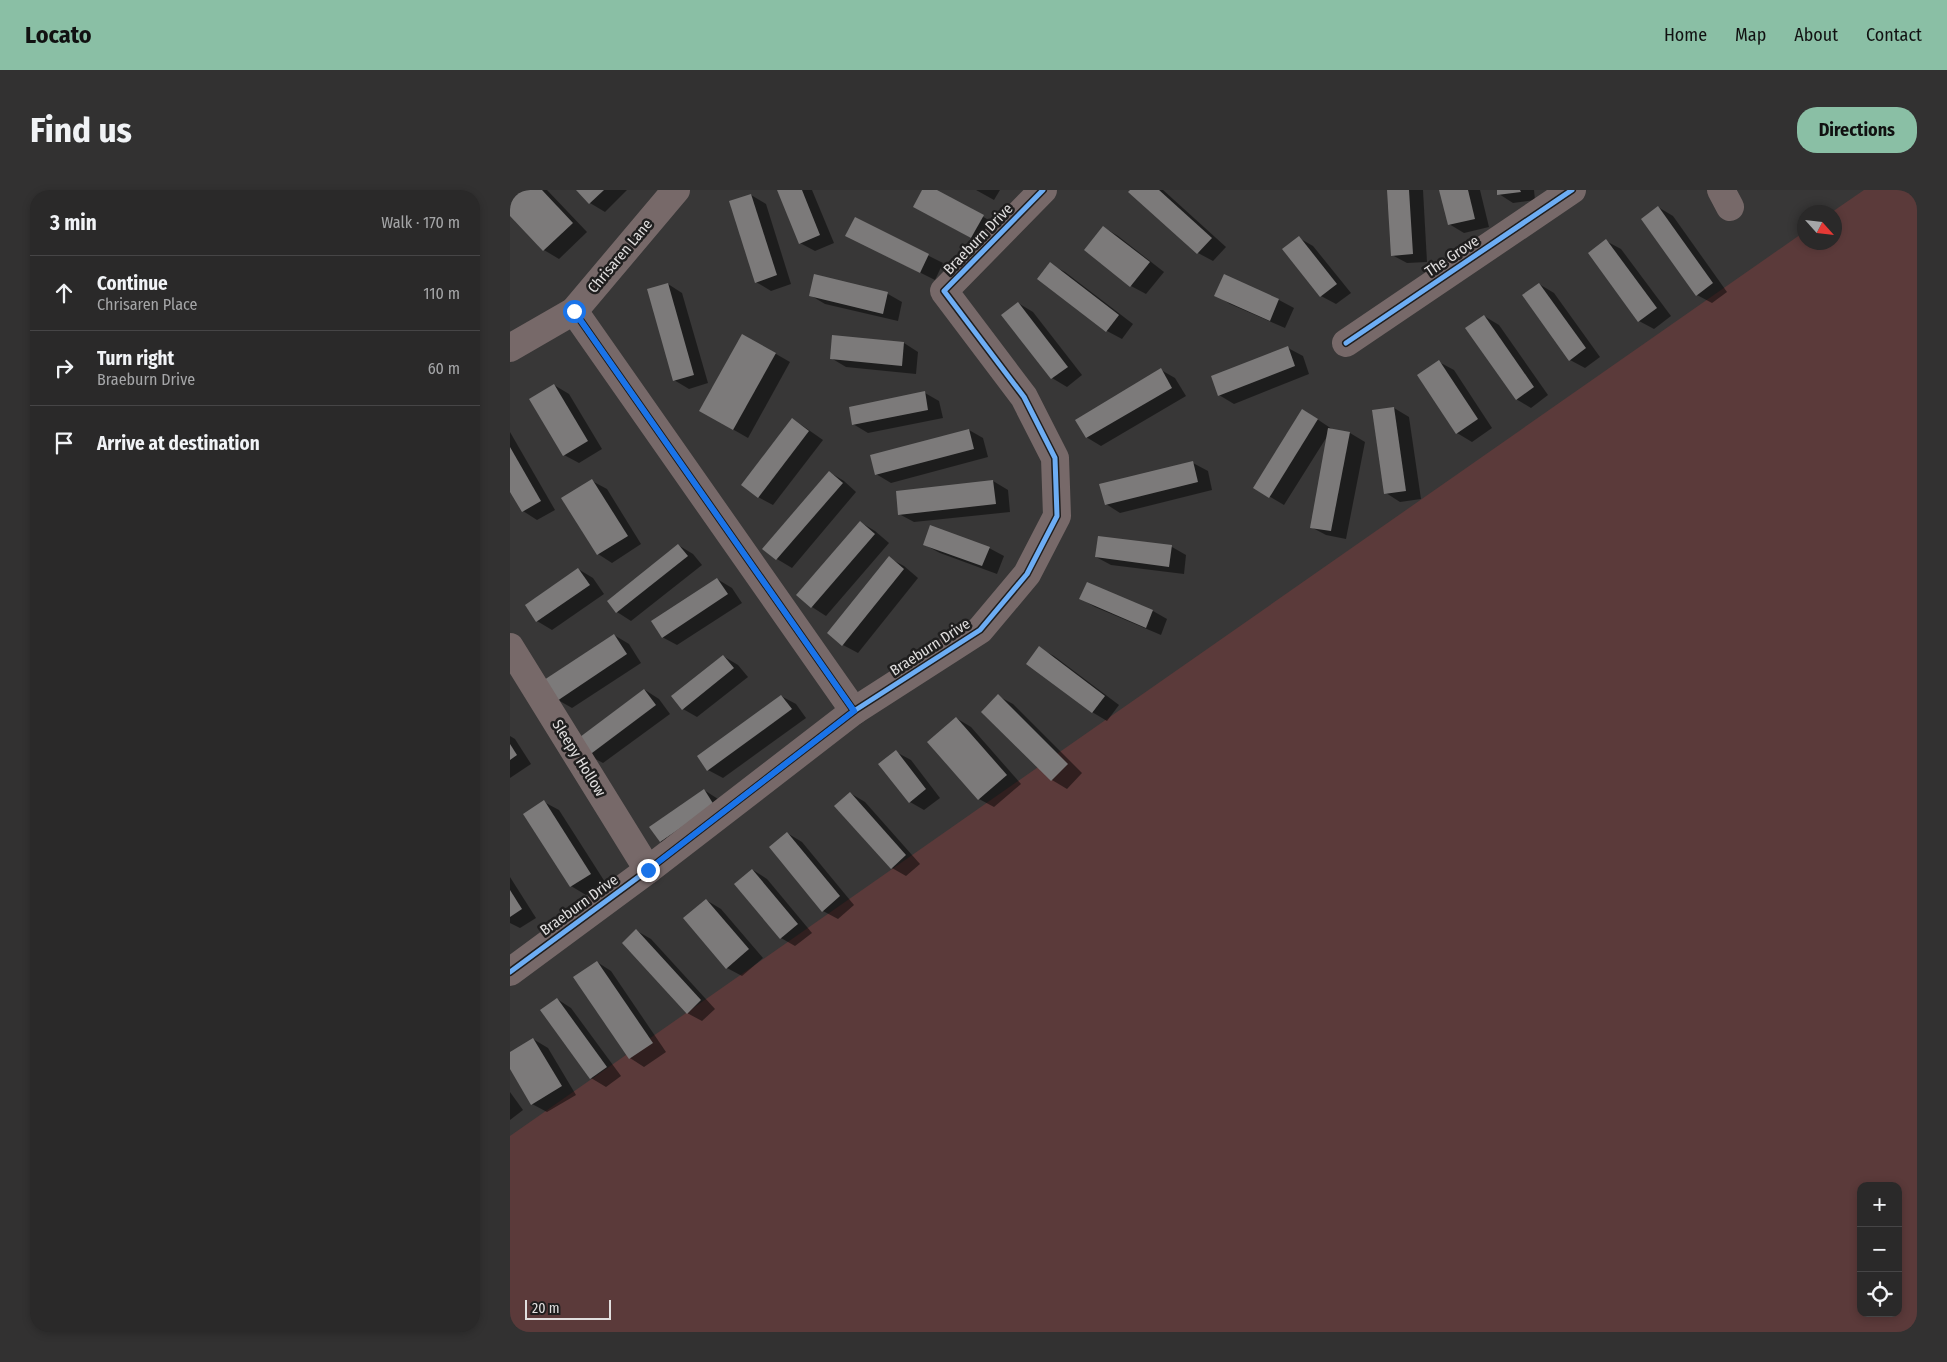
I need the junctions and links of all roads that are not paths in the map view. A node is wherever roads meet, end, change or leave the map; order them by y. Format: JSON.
{"nodes":[{"id":1,"x":676,"y":190,"type":"edge"},
{"id":2,"x":1043,"y":190,"type":"edge"},
{"id":3,"x":1572,"y":190,"type":"edge"},
{"id":4,"x":574,"y":311,"type":"junction"},
{"id":5,"x":1346,"y":343,"type":"dead end"},
{"id":6,"x":510,"y":348,"type":"edge"},
{"id":7,"x":510,"y":646,"type":"edge"},
{"id":8,"x":854,"y":711,"type":"junction"},
{"id":9,"x":648,"y":870,"type":"junction"},
{"id":10,"x":510,"y":972,"type":"edge"}],
"edges":[{"from":1,"to":4,"type":"street","name":"Chrisaren Lane"},
{"from":2,"to":8,"type":"street","name":"Braeburn Drive"},
{"from":3,"to":5,"type":"street","name":"The Grove"},
{"from":4,"to":6,"type":"street","name":"Chrisaren Lane"},
{"from":4,"to":8,"type":"street"},
{"from":7,"to":9,"type":"street","name":"Sleepy Hollow"},
{"from":8,"to":9,"type":"street","name":"Braeburn Drive"},
{"from":9,"to":10,"type":"street","name":"Braeburn Drive"}]}
